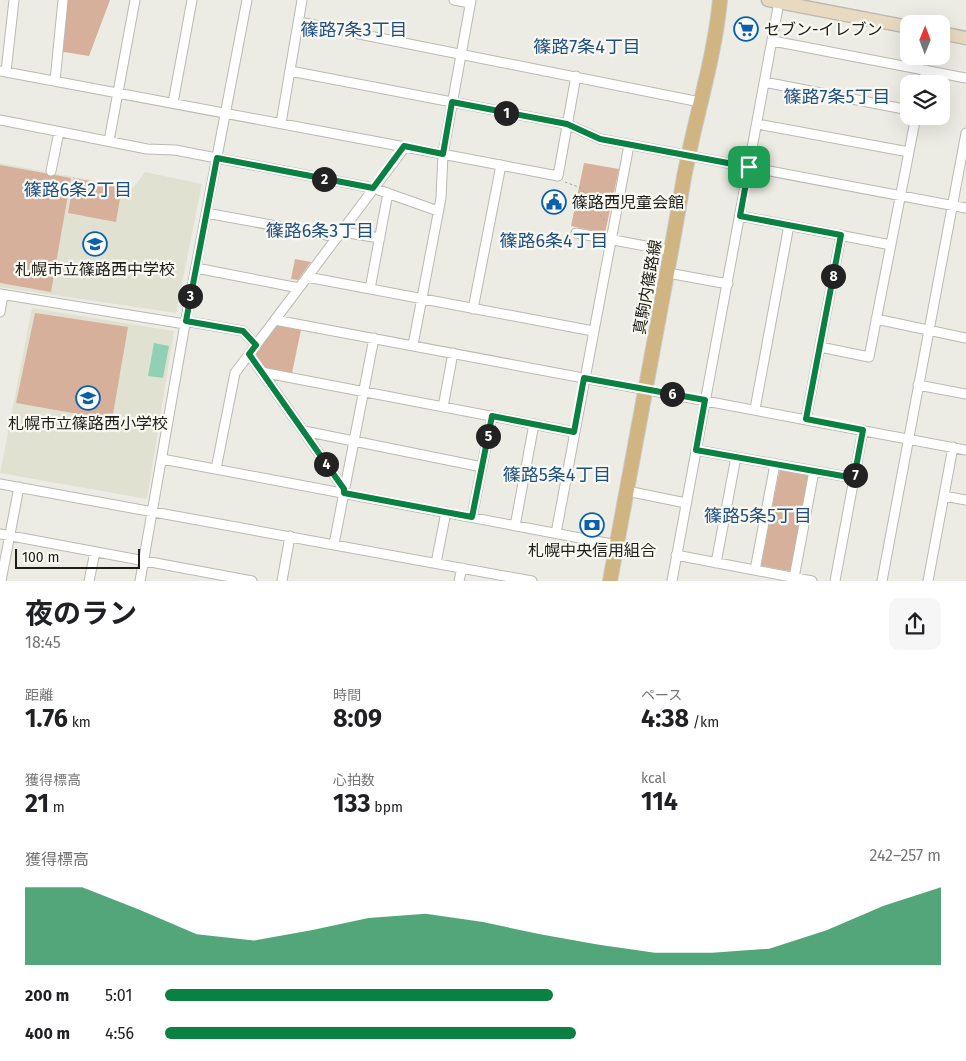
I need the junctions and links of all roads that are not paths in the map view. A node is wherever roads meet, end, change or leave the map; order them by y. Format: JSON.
{"nodes":[{"id":1,"x":14,"y":0,"type":"edge"},
{"id":2,"x":63,"y":0,"type":"edge"},
{"id":3,"x":135,"y":0,"type":"edge"},
{"id":4,"x":192,"y":0,"type":"edge"},
{"id":5,"x":247,"y":0,"type":"edge"},
{"id":6,"x":302,"y":0,"type":"edge"},
{"id":7,"x":454,"y":0,"type":"edge"},
{"id":8,"x":720,"y":0,"type":"edge"},
{"id":9,"x":774,"y":1,"type":"edge"},
{"id":10,"x":471,"y":2,"type":"edge"},
{"id":11,"x":825,"y":5,"type":"edge"},
{"id":12,"x":298,"y":22,"type":"junction"},
{"id":13,"x":900,"y":25,"type":"edge"},
{"id":14,"x":950,"y":35,"type":"edge"},
{"id":15,"x":966,"y":38,"type":"edge"},
{"id":16,"x":773,"y":41,"type":"junction"},
{"id":17,"x":461,"y":53,"type":"junction"},
{"id":18,"x":926,"y":70,"type":"junction"},
{"id":19,"x":290,"y":71,"type":"junction"},
{"id":20,"x":3,"y":72,"type":"edge"},
{"id":21,"x":925,"y":75,"type":"edge"},
{"id":22,"x":576,"y":76,"type":"junction"},
{"id":23,"x":966,"y":78,"type":"edge"},
{"id":24,"x":55,"y":81,"type":"junction"},
{"id":25,"x":764,"y":82,"type":"junction"},
{"id":26,"x":118,"y":93,"type":"junction"},
{"id":27,"x":452,"y":102,"type":"junction"},
{"id":28,"x":700,"y":102,"type":"junction"},
{"id":29,"x":173,"y":103,"type":"junction"},
{"id":30,"x":900,"y":108,"type":"edge"},
{"id":31,"x":226,"y":113,"type":"junction"},
{"id":32,"x":0,"y":120,"type":"edge"},
{"id":33,"x":281,"y":123,"type":"junction"},
{"id":34,"x":567,"y":124,"type":"junction"},
{"id":35,"x":757,"y":124,"type":"junction"},
{"id":36,"x":914,"y":125,"type":"edge"},
{"id":37,"x":59,"y":132,"type":"junction"},
{"id":38,"x":966,"y":133,"type":"edge"},
{"id":39,"x":109,"y":141,"type":"junction"},
{"id":40,"x":629,"y":145,"type":"junction"},
{"id":41,"x":404,"y":146,"type":"junction"},
{"id":42,"x":909,"y":152,"type":"junction"},
{"id":43,"x":443,"y":154,"type":"junction"},
{"id":44,"x":688,"y":156,"type":"junction"},
{"id":45,"x":217,"y":158,"type":"junction"},
{"id":46,"x":501,"y":165,"type":"junction"},
{"id":47,"x":749,"y":167,"type":"junction"},
{"id":48,"x":51,"y":170,"type":"dead end"},
{"id":49,"x":373,"y":188,"type":"junction"},
{"id":50,"x":388,"y":193,"type":"junction"},
{"id":51,"x":901,"y":195,"type":"junction"},
{"id":52,"x":953,"y":205,"type":"junction"},
{"id":53,"x":966,"y":208,"type":"edge"},
{"id":54,"x":438,"y":211,"type":"junction"},
{"id":55,"x":206,"y":213,"type":"junction"},
{"id":56,"x":740,"y":216,"type":"junction"},
{"id":57,"x":790,"y":226,"type":"junction"},
{"id":58,"x":576,"y":233,"type":"dead end"},
{"id":59,"x":339,"y":234,"type":"junction"},
{"id":60,"x":841,"y":235,"type":"junction"},
{"id":61,"x":380,"y":238,"type":"junction"},
{"id":62,"x":611,"y":240,"type":"junction"},
{"id":63,"x":891,"y":245,"type":"junction"},
{"id":64,"x":672,"y":251,"type":"junction"},
{"id":65,"x":196,"y":268,"type":"junction"},
{"id":66,"x":668,"y":273,"type":"junction"},
{"id":67,"x":307,"y":277,"type":"junction"},
{"id":68,"x":728,"y":284,"type":"junction"},
{"id":69,"x":299,"y":288,"type":"junction"},
{"id":70,"x":370,"y":290,"type":"junction"},
{"id":71,"x":2,"y":295,"type":"edge"},
{"id":72,"x":422,"y":299,"type":"junction"},
{"id":73,"x":473,"y":309,"type":"junction"},
{"id":74,"x":0,"y":312,"type":"edge"},
{"id":75,"x":275,"y":320,"type":"junction"},
{"id":76,"x":876,"y":320,"type":"junction"},
{"id":77,"x":185,"y":322,"type":"junction"},
{"id":78,"x":593,"y":331,"type":"junction"},
{"id":79,"x":928,"y":331,"type":"junction"},
{"id":80,"x":374,"y":338,"type":"junction"},
{"id":81,"x":966,"y":338,"type":"edge"},
{"id":82,"x":256,"y":345,"type":"junction"},
{"id":83,"x":413,"y":345,"type":"junction"},
{"id":84,"x":820,"y":347,"type":"junction"},
{"id":85,"x":453,"y":353,"type":"junction"},
{"id":86,"x":249,"y":354,"type":"junction"},
{"id":87,"x":261,"y":372,"type":"junction"},
{"id":88,"x":584,"y":378,"type":"junction"},
{"id":89,"x":918,"y":385,"type":"junction"},
{"id":90,"x":646,"y":390,"type":"junction"},
{"id":91,"x":363,"y":392,"type":"junction"},
{"id":92,"x":966,"y":394,"type":"edge"},
{"id":93,"x":705,"y":400,"type":"junction"},
{"id":94,"x":443,"y":407,"type":"junction"},
{"id":95,"x":755,"y":409,"type":"junction"},
{"id":96,"x":492,"y":416,"type":"junction"},
{"id":97,"x":806,"y":419,"type":"junction"},
{"id":98,"x":534,"y":424,"type":"junction"},
{"id":99,"x":863,"y":430,"type":"junction"},
{"id":100,"x":304,"y":432,"type":"junction"},
{"id":101,"x":574,"y":432,"type":"junction"},
{"id":102,"x":908,"y":439,"type":"junction"},
{"id":103,"x":354,"y":441,"type":"junction"},
{"id":104,"x":953,"y":447,"type":"junction"},
{"id":105,"x":696,"y":450,"type":"junction"},
{"id":106,"x":966,"y":450,"type":"edge"},
{"id":107,"x":736,"y":457,"type":"junction"},
{"id":108,"x":162,"y":459,"type":"junction"},
{"id":109,"x":775,"y":464,"type":"junction"},
{"id":110,"x":482,"y":467,"type":"junction"},
{"id":111,"x":216,"y":469,"type":"junction"},
{"id":112,"x":814,"y":471,"type":"junction"},
{"id":113,"x":854,"y":478,"type":"junction"},
{"id":114,"x":0,"y":484,"type":"edge"},
{"id":115,"x":19,"y":487,"type":"junction"},
{"id":116,"x":344,"y":491,"type":"junction"},
{"id":117,"x":627,"y":491,"type":"junction"},
{"id":118,"x":944,"y":496,"type":"junction"},
{"id":119,"x":966,"y":500,"type":"edge"},
{"id":120,"x":686,"y":503,"type":"junction"},
{"id":121,"x":153,"y":510,"type":"junction"},
{"id":122,"x":446,"y":512,"type":"junction"},
{"id":123,"x":472,"y":517,"type":"junction"},
{"id":124,"x":515,"y":526,"type":"junction"},
{"id":125,"x":556,"y":533,"type":"junction"},
{"id":126,"x":5,"y":535,"type":"edge"},
{"id":127,"x":290,"y":536,"type":"junction"},
{"id":128,"x":334,"y":544,"type":"junction"},
{"id":129,"x":617,"y":545,"type":"junction"},
{"id":130,"x":94,"y":552,"type":"junction"},
{"id":131,"x":676,"y":555,"type":"junction"},
{"id":132,"x":144,"y":561,"type":"junction"},
{"id":133,"x":436,"y":563,"type":"junction"},
{"id":134,"x":716,"y":563,"type":"junction"},
{"id":135,"x":462,"y":568,"type":"junction"},
{"id":136,"x":195,"y":570,"type":"junction"},
{"id":137,"x":755,"y":570,"type":"junction"},
{"id":138,"x":794,"y":578,"type":"junction"},
{"id":139,"x":1,"y":581,"type":"edge"},
{"id":140,"x":89,"y":581,"type":"edge"},
{"id":141,"x":140,"y":581,"type":"edge"},
{"id":142,"x":193,"y":581,"type":"edge"},
{"id":143,"x":252,"y":581,"type":"edge"},
{"id":144,"x":282,"y":581,"type":"edge"},
{"id":145,"x":459,"y":581,"type":"edge"},
{"id":146,"x":532,"y":581,"type":"edge"},
{"id":147,"x":610,"y":581,"type":"edge"},
{"id":148,"x":672,"y":581,"type":"edge"},
{"id":149,"x":812,"y":581,"type":"edge"},
{"id":150,"x":835,"y":581,"type":"edge"},
{"id":151,"x":882,"y":581,"type":"edge"},
{"id":152,"x":928,"y":581,"type":"edge"}],
"edges":[{"from":1,"to":20,"type":"street"},
{"from":2,"to":24,"type":"street"},
{"from":3,"to":26,"type":"street"},
{"from":4,"to":29,"type":"street"},
{"from":5,"to":31,"type":"street"},
{"from":6,"to":12,"type":"street"},
{"from":7,"to":10,"type":"street"},
{"from":8,"to":28,"type":"main road","name":"真駒内篠路線"},
{"from":9,"to":11,"type":"main road"},
{"from":9,"to":16,"type":"street"},
{"from":10,"to":17,"type":"street"},
{"from":11,"to":13,"type":"main road"},
{"from":12,"to":17,"type":"street"},
{"from":12,"to":19,"type":"street"},
{"from":14,"to":15,"type":"main road"},
{"from":16,"to":18,"type":"street"},
{"from":16,"to":25,"type":"street"},
{"from":17,"to":22,"type":"street"},
{"from":17,"to":27,"type":"street"},
{"from":18,"to":21,"type":"street"},
{"from":18,"to":23,"type":"street"},
{"from":19,"to":27,"type":"street"},
{"from":19,"to":33,"type":"street"},
{"from":20,"to":24,"type":"street"},
{"from":22,"to":28,"type":"street"},
{"from":22,"to":34,"type":"street"},
{"from":24,"to":26,"type":"street"},
{"from":25,"to":30,"type":"street"},
{"from":25,"to":35,"type":"street"},
{"from":26,"to":29,"type":"street"},
{"from":26,"to":39,"type":"street"},
{"from":27,"to":34,"type":"street"},
{"from":27,"to":43,"type":"street"},
{"from":28,"to":44,"type":"main road","name":"真駒内篠路線"},
{"from":29,"to":31,"type":"street"},
{"from":31,"to":33,"type":"street"},
{"from":31,"to":45,"type":"street"},
{"from":32,"to":37,"type":"street"},
{"from":33,"to":41,"type":"street"},
{"from":34,"to":40,"type":"street"},
{"from":34,"to":46,"type":"street"},
{"from":35,"to":42,"type":"street"},
{"from":35,"to":47,"type":"street"},
{"from":36,"to":42,"type":"street"},
{"from":37,"to":39,"type":"street"},
{"from":37,"to":48,"type":"street"},
{"from":38,"to":52,"type":"street"},
{"from":39,"to":45,"type":"street"},
{"from":40,"to":44,"type":"street"},
{"from":40,"to":62,"type":"street"},
{"from":41,"to":43,"type":"street"},
{"from":41,"to":49,"type":"street"},
{"from":42,"to":51,"type":"street"},
{"from":43,"to":46,"type":"street"},
{"from":43,"to":54,"type":"street"},
{"from":44,"to":47,"type":"street"},
{"from":44,"to":64,"type":"main road","name":"真駒内篠路線"},
{"from":45,"to":49,"type":"street"},
{"from":45,"to":55,"type":"street"},
{"from":46,"to":73,"type":"street"},
{"from":47,"to":51,"type":"street"},
{"from":47,"to":56,"type":"street"},
{"from":49,"to":50,"type":"street"},
{"from":49,"to":59,"type":"street"},
{"from":50,"to":54,"type":"street"},
{"from":50,"to":61,"type":"street"},
{"from":51,"to":52,"type":"street"},
{"from":51,"to":63,"type":"street"},
{"from":52,"to":53,"type":"street"},
{"from":52,"to":79,"type":"street"},
{"from":54,"to":72,"type":"street"},
{"from":55,"to":59,"type":"street"},
{"from":55,"to":65,"type":"street"},
{"from":56,"to":57,"type":"street"},
{"from":56,"to":68,"type":"street"},
{"from":57,"to":60,"type":"street"},
{"from":57,"to":95,"type":"street"},
{"from":58,"to":62,"type":"street"},
{"from":59,"to":61,"type":"street"},
{"from":59,"to":67,"type":"street"},
{"from":60,"to":63,"type":"street"},
{"from":60,"to":84,"type":"street"},
{"from":61,"to":70,"type":"street"},
{"from":62,"to":64,"type":"street"},
{"from":62,"to":78,"type":"street"},
{"from":63,"to":76,"type":"street"},
{"from":64,"to":66,"type":"main road","name":"真駒内篠路線"},
{"from":65,"to":69,"type":"street"},
{"from":65,"to":77,"type":"street"},
{"from":66,"to":68,"type":"street"},
{"from":66,"to":90,"type":"main road","name":"真駒内篠路線"},
{"from":67,"to":69,"type":"street"},
{"from":67,"to":70,"type":"street"},
{"from":68,"to":93,"type":"street"},
{"from":69,"to":75,"type":"street"},
{"from":70,"to":72,"type":"street"},
{"from":71,"to":74,"type":"street"},
{"from":71,"to":77,"type":"street"},
{"from":72,"to":73,"type":"street"},
{"from":72,"to":83,"type":"street"},
{"from":73,"to":78,"type":"street"},
{"from":75,"to":80,"type":"street"},
{"from":75,"to":82,"type":"street"},
{"from":76,"to":79,"type":"street"},
{"from":76,"to":84,"type":"street"},
{"from":77,"to":82,"type":"street"},
{"from":77,"to":108,"type":"street"},
{"from":78,"to":88,"type":"street"},
{"from":79,"to":81,"type":"street"},
{"from":79,"to":89,"type":"street"},
{"from":80,"to":83,"type":"street"},
{"from":80,"to":91,"type":"street"},
{"from":82,"to":86,"type":"street"},
{"from":83,"to":85,"type":"street"},
{"from":84,"to":97,"type":"street"},
{"from":85,"to":88,"type":"street"},
{"from":85,"to":94,"type":"street"},
{"from":86,"to":87,"type":"street"},
{"from":86,"to":111,"type":"street"},
{"from":87,"to":91,"type":"street"},
{"from":87,"to":100,"type":"street"},
{"from":88,"to":90,"type":"street"},
{"from":88,"to":101,"type":"street"},
{"from":89,"to":92,"type":"street"},
{"from":89,"to":102,"type":"street"},
{"from":90,"to":93,"type":"street"},
{"from":90,"to":117,"type":"main road","name":"真駒内篠路線"},
{"from":91,"to":94,"type":"street"},
{"from":91,"to":103,"type":"street"},
{"from":93,"to":95,"type":"street"},
{"from":93,"to":105,"type":"street"},
{"from":94,"to":96,"type":"street"},
{"from":95,"to":97,"type":"street"},
{"from":96,"to":98,"type":"street"},
{"from":96,"to":110,"type":"street"},
{"from":97,"to":99,"type":"street"},
{"from":98,"to":101,"type":"street"},
{"from":98,"to":124,"type":"street"},
{"from":99,"to":102,"type":"street"},
{"from":99,"to":113,"type":"street"},
{"from":100,"to":103,"type":"street"},
{"from":100,"to":116,"type":"street"},
{"from":101,"to":125,"type":"street"},
{"from":102,"to":104,"type":"street"},
{"from":102,"to":151,"type":"street"},
{"from":103,"to":110,"type":"street"},
{"from":103,"to":116,"type":"street"},
{"from":104,"to":106,"type":"street"},
{"from":104,"to":118,"type":"street"},
{"from":105,"to":107,"type":"street"},
{"from":105,"to":120,"type":"street"},
{"from":107,"to":109,"type":"street"},
{"from":107,"to":134,"type":"street"},
{"from":108,"to":111,"type":"street"},
{"from":108,"to":121,"type":"street"},
{"from":109,"to":112,"type":"street"},
{"from":109,"to":137,"type":"street"},
{"from":110,"to":123,"type":"street"},
{"from":111,"to":116,"type":"street"},
{"from":112,"to":113,"type":"street"},
{"from":112,"to":138,"type":"street"},
{"from":113,"to":150,"type":"street"},
{"from":114,"to":115,"type":"street"},
{"from":115,"to":121,"type":"street"},
{"from":115,"to":126,"type":"street"},
{"from":116,"to":122,"type":"street"},
{"from":116,"to":128,"type":"street"},
{"from":117,"to":120,"type":"street"},
{"from":117,"to":129,"type":"main road","name":"真駒内篠路線"},
{"from":118,"to":119,"type":"street"},
{"from":118,"to":152,"type":"street"},
{"from":120,"to":131,"type":"street"},
{"from":121,"to":127,"type":"street"},
{"from":121,"to":132,"type":"street"},
{"from":122,"to":123,"type":"street"},
{"from":122,"to":133,"type":"street"},
{"from":123,"to":124,"type":"street"},
{"from":124,"to":125,"type":"street"},
{"from":125,"to":129,"type":"street"},
{"from":126,"to":130,"type":"street"},
{"from":126,"to":139,"type":"street"},
{"from":127,"to":128,"type":"street"},
{"from":127,"to":144,"type":"street"},
{"from":128,"to":133,"type":"street"},
{"from":129,"to":147,"type":"main road","name":"真駒内篠路線"},
{"from":130,"to":132,"type":"street"},
{"from":130,"to":140,"type":"street"},
{"from":131,"to":134,"type":"street"},
{"from":131,"to":148,"type":"street"},
{"from":132,"to":136,"type":"street"},
{"from":132,"to":141,"type":"street"},
{"from":133,"to":135,"type":"street"},
{"from":134,"to":137,"type":"street"},
{"from":135,"to":145,"type":"street"},
{"from":135,"to":146,"type":"street"},
{"from":136,"to":142,"type":"street"},
{"from":136,"to":143,"type":"street"},
{"from":137,"to":138,"type":"street"},
{"from":138,"to":149,"type":"street"}]}
